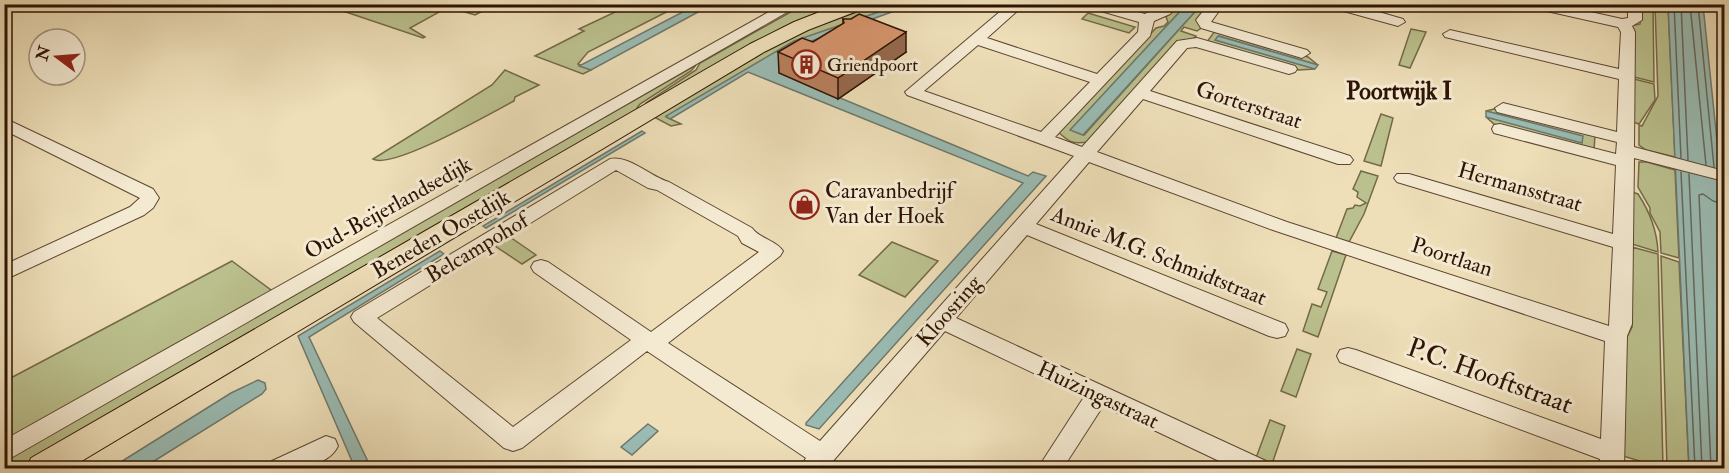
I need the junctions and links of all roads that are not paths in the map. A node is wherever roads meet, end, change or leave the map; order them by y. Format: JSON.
{"nodes":[{"id":1,"x":794,"y":4,"type":"edge"},
{"id":2,"x":844,"y":4,"type":"edge"},
{"id":3,"x":858,"y":4,"type":"edge"},
{"id":4,"x":1018,"y":4,"type":"edge"},
{"id":5,"x":1092,"y":4,"type":"edge"},
{"id":6,"x":1112,"y":4,"type":"edge"},
{"id":7,"x":1172,"y":4,"type":"edge"},
{"id":8,"x":1217,"y":4,"type":"edge"},
{"id":9,"x":1334,"y":4,"type":"edge"},
{"id":10,"x":1534,"y":4,"type":"edge"},
{"id":11,"x":1635,"y":4,"type":"edge"},
{"id":12,"x":1148,"y":19,"type":"junction"},
{"id":13,"x":1398,"y":22,"type":"dead end"},
{"id":14,"x":1623,"y":24,"type":"junction"},
{"id":15,"x":801,"y":26,"type":"junction"},
{"id":16,"x":1450,"y":34,"type":"dead end"},
{"id":17,"x":976,"y":39,"type":"junction"},
{"id":18,"x":1302,"y":53,"type":"dead end"},
{"id":19,"x":1289,"y":69,"type":"dead end"},
{"id":20,"x":1627,"y":76,"type":"junction"},
{"id":21,"x":1100,"y":80,"type":"junction"},
{"id":22,"x":1140,"y":93,"type":"junction"},
{"id":23,"x":1503,"y":108,"type":"dead end"},
{"id":24,"x":4,"y":123,"type":"edge"},
{"id":25,"x":1500,"y":129,"type":"dead end"},
{"id":26,"x":1044,"y":139,"type":"junction"},
{"id":27,"x":1625,"y":150,"type":"junction"},
{"id":28,"x":1086,"y":155,"type":"junction"},
{"id":29,"x":1344,"y":160,"type":"dead end"},
{"id":30,"x":1725,"y":176,"type":"edge"},
{"id":31,"x":1403,"y":178,"type":"dead end"},
{"id":32,"x":1023,"y":226,"type":"junction"},
{"id":33,"x":1623,"y":243,"type":"junction"},
{"id":34,"x":541,"y":267,"type":"dead end"},
{"id":35,"x":4,"y":273,"type":"edge"},
{"id":36,"x":941,"y":320,"type":"junction"},
{"id":37,"x":1277,"y":330,"type":"dead end"},
{"id":38,"x":1616,"y":336,"type":"junction"},
{"id":39,"x":648,"y":341,"type":"junction"},
{"id":40,"x":1348,"y":356,"type":"dead end"},
{"id":41,"x":1098,"y":395,"type":"junction"},
{"id":42,"x":83,"y":444,"type":"junction"},
{"id":43,"x":326,"y":446,"type":"dead end"},
{"id":44,"x":4,"y":452,"type":"edge"},
{"id":45,"x":1612,"y":461,"type":"edge"},
{"id":46,"x":817,"y":462,"type":"edge"},
{"id":47,"x":32,"y":468,"type":"edge"},
{"id":48,"x":43,"y":468,"type":"edge"},
{"id":49,"x":281,"y":468,"type":"edge"},
{"id":50,"x":1050,"y":468,"type":"edge"},
{"id":51,"x":1257,"y":468,"type":"edge"}],
"edges":[{"from":1,"to":44,"type":"street","name":"Oud-Beijerlandsedijk"},
{"from":2,"to":15,"type":"main road","name":"Beneden Oostdijk"},
{"from":3,"to":15,"type":"main road","name":"Beneden Oostdijk"},
{"from":4,"to":17,"type":"street"},
{"from":5,"to":12,"type":"street"},
{"from":6,"to":12,"type":"street"},
{"from":7,"to":12,"type":"street"},
{"from":8,"to":18,"type":"street"},
{"from":9,"to":13,"type":"street"},
{"from":10,"to":14,"type":"street"},
{"from":11,"to":14,"type":"street"},
{"from":12,"to":21,"type":"street"},
{"from":14,"to":20,"type":"street"},
{"from":15,"to":42,"type":"main road","name":"Beneden Oostdijk"},
{"from":16,"to":20,"type":"street"},
{"from":17,"to":21,"type":"street"},
{"from":17,"to":26,"type":"street","name":"Poortlaan"},
{"from":19,"to":22,"type":"street","name":"Kloosring"},
{"from":20,"to":27,"type":"street"},
{"from":21,"to":26,"type":"street"},
{"from":22,"to":28,"type":"street","name":"Kloosring"},
{"from":22,"to":29,"type":"street","name":"Gorterstraat"},
{"from":23,"to":27,"type":"street"},
{"from":24,"to":35,"type":"street"},
{"from":25,"to":27,"type":"street"},
{"from":26,"to":28,"type":"street","name":"Poortlaan"},
{"from":27,"to":30,"type":"street"},
{"from":27,"to":33,"type":"street"},
{"from":28,"to":32,"type":"street","name":"Kloosring"},
{"from":28,"to":38,"type":"street","name":"Poortlaan"},
{"from":31,"to":33,"type":"street","name":"Hermansstraat"},
{"from":32,"to":36,"type":"street","name":"Kloosring"},
{"from":32,"to":37,"type":"street","name":"Annie M.G. Schmidtstraat"},
{"from":33,"to":38,"type":"street"},
{"from":34,"to":39,"type":"street"},
{"from":36,"to":41,"type":"street","name":"Huizingastraat"},
{"from":36,"to":46,"type":"street","name":"Kloosring"},
{"from":38,"to":45,"type":"street"},
{"from":39,"to":39,"type":"street","name":"Belcampohof"},
{"from":39,"to":46,"type":"street"},
{"from":40,"to":45,"type":"street","name":"P.C. Hooftstraat"},
{"from":41,"to":50,"type":"street"},
{"from":41,"to":51,"type":"street","name":"Huizingastraat"},
{"from":42,"to":47,"type":"main road","name":"Beneden Oostdijk"},
{"from":42,"to":48,"type":"main road","name":"Beneden Oostdijk"},
{"from":43,"to":49,"type":"street"}]}
